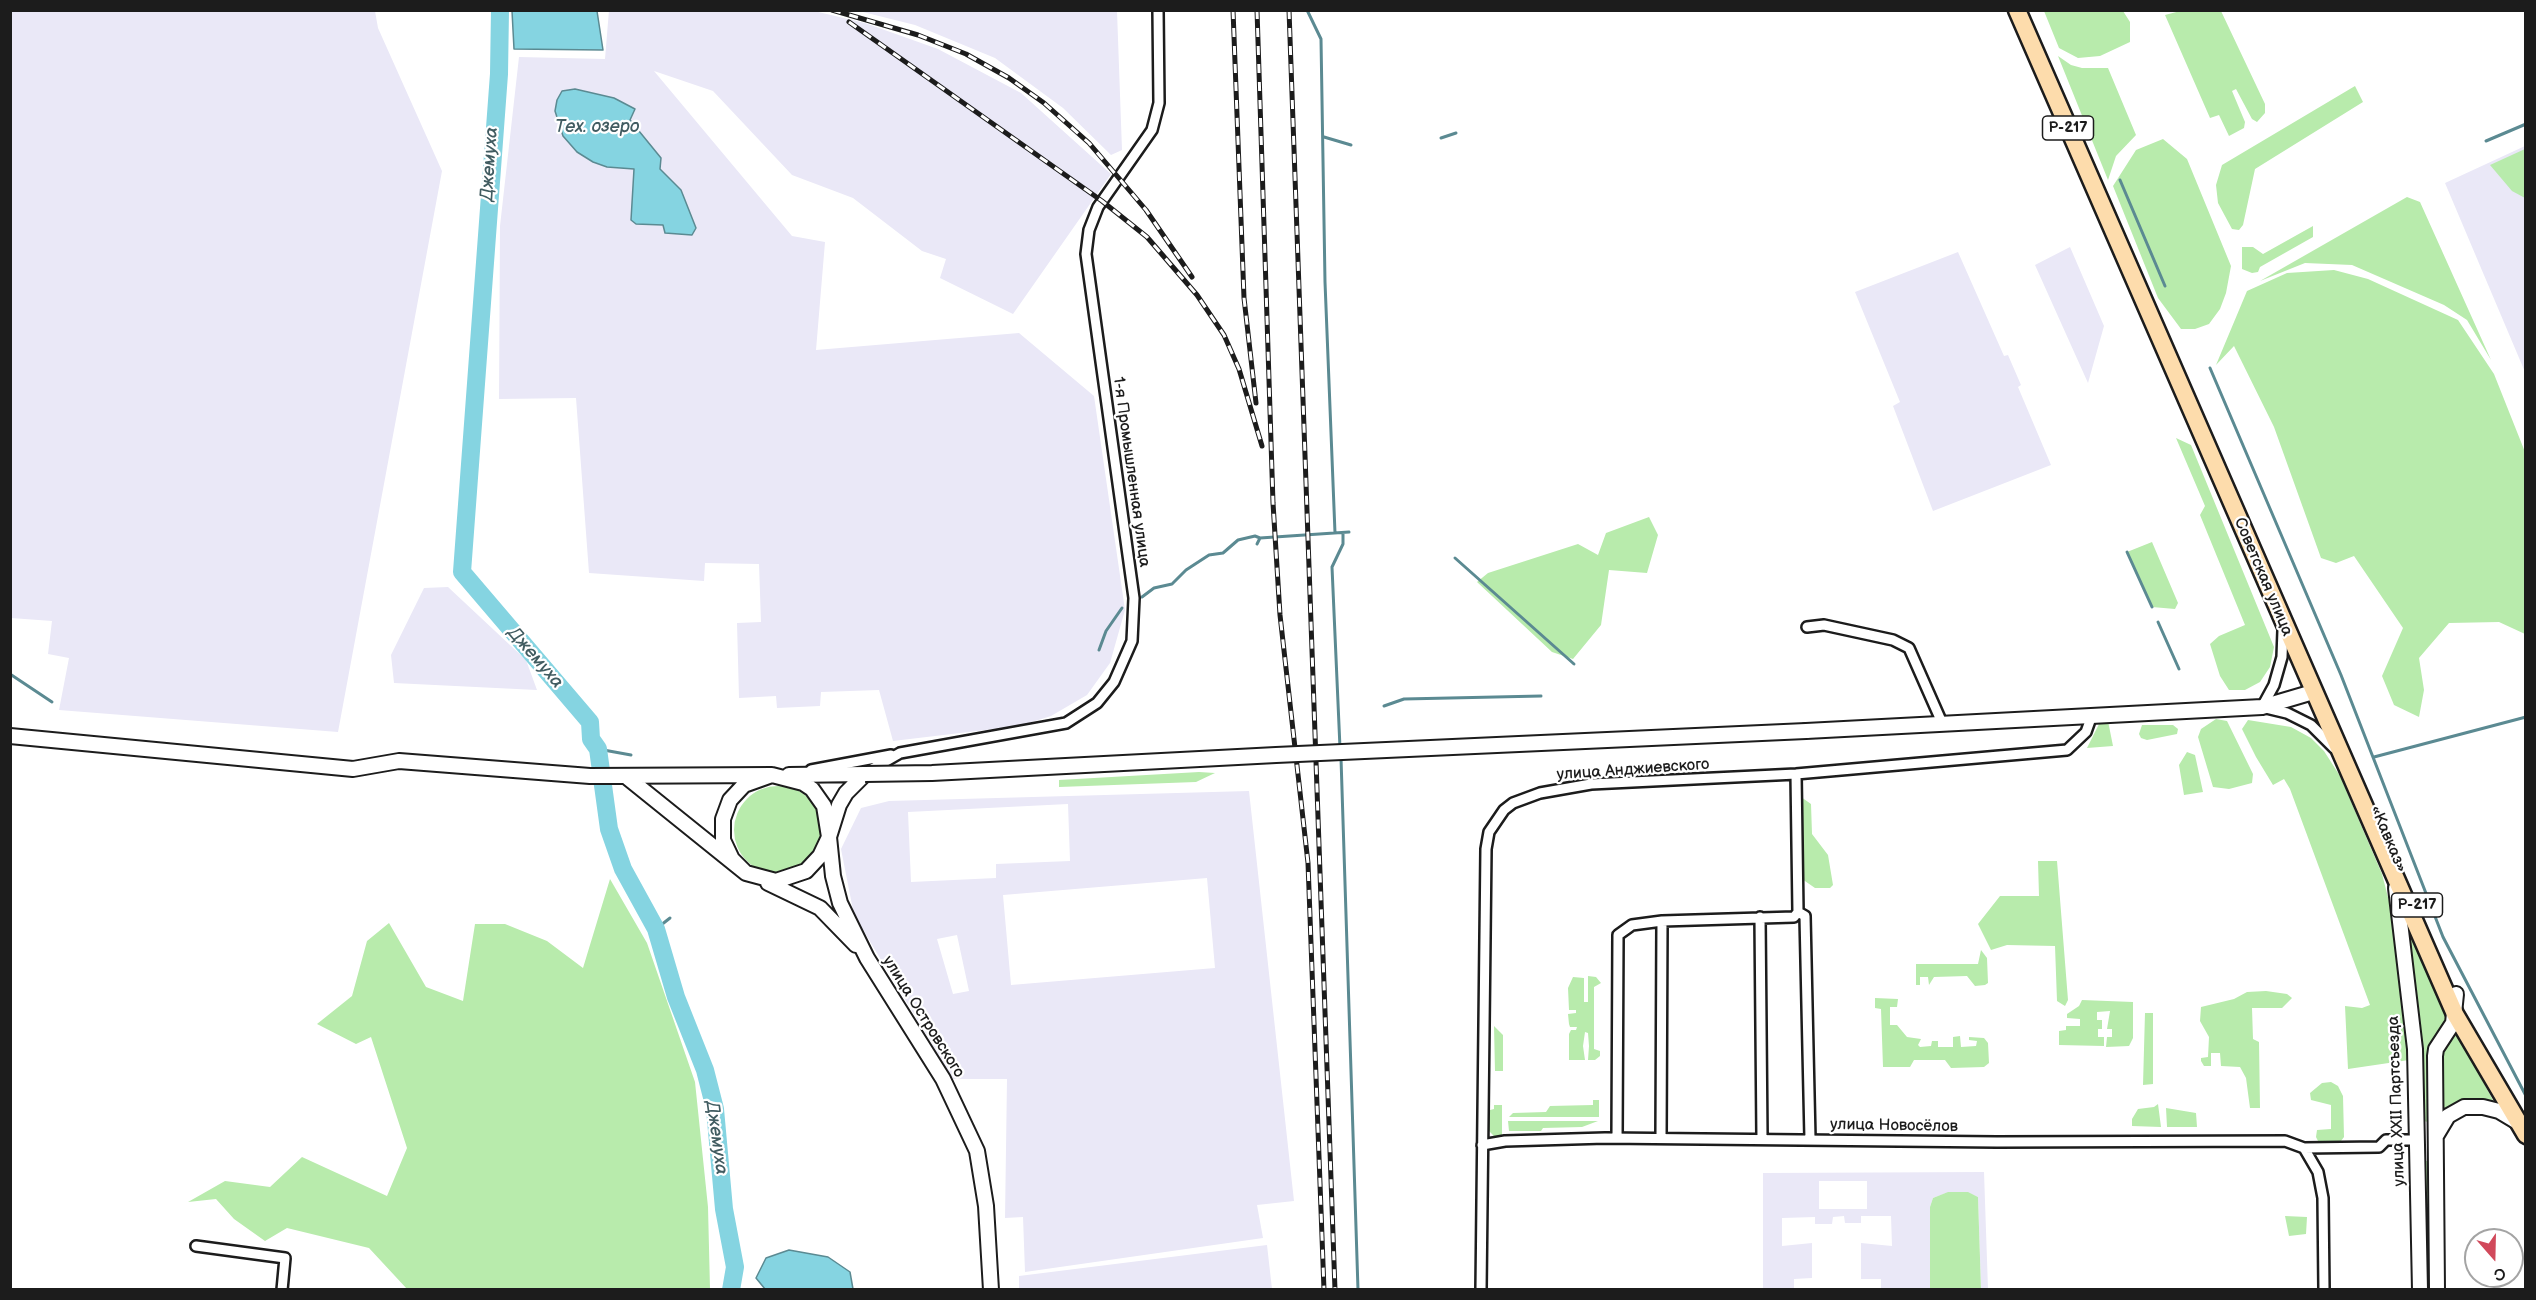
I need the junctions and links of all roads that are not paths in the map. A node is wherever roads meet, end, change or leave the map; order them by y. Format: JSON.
{"nodes":[{"id":1,"x":1158,"y":10,"type":"edge"},
{"id":2,"x":2017,"y":10,"type":"edge"},
{"id":3,"x":2284,"y":623,"type":"junction"},
{"id":4,"x":1807,"y":627,"type":"dead end"},
{"id":5,"x":2313,"y":692,"type":"junction"},
{"id":6,"x":2262,"y":707,"type":"junction"},
{"id":7,"x":2091,"y":718,"type":"junction"},
{"id":8,"x":1943,"y":725,"type":"junction"},
{"id":9,"x":10,"y":735,"type":"edge"},
{"id":10,"x":2338,"y":752,"type":"junction"},
{"id":11,"x":900,"y":753,"type":"junction"},
{"id":12,"x":865,"y":774,"type":"junction"},
{"id":13,"x":1796,"y":774,"type":"junction"},
{"id":14,"x":777,"y":775,"type":"junction"},
{"id":15,"x":625,"y":778,"type":"junction"},
{"id":16,"x":829,"y":837,"type":"junction"},
{"id":17,"x":751,"y":875,"type":"junction"},
{"id":18,"x":2395,"y":876,"type":"junction"},
{"id":19,"x":1798,"y":912,"type":"junction"},
{"id":20,"x":1760,"y":917,"type":"junction"},
{"id":21,"x":1662,"y":921,"type":"junction"},
{"id":22,"x":867,"y":958,"type":"junction"},
{"id":23,"x":2456,"y":994,"type":"junction"},
{"id":24,"x":2455,"y":1014,"type":"junction"},
{"id":25,"x":2523,"y":1123,"type":"edge"},
{"id":26,"x":2526,"y":1135,"type":"edge"},
{"id":27,"x":1617,"y":1138,"type":"junction"},
{"id":28,"x":1661,"y":1138,"type":"junction"},
{"id":29,"x":1762,"y":1139,"type":"junction"},
{"id":30,"x":1810,"y":1139,"type":"junction"},
{"id":31,"x":2417,"y":1140,"type":"junction"},
{"id":32,"x":2435,"y":1140,"type":"junction"},
{"id":33,"x":1482,"y":1145,"type":"junction"},
{"id":34,"x":2304,"y":1148,"type":"junction"},
{"id":35,"x":196,"y":1246,"type":"dead end"},
{"id":36,"x":282,"y":1290,"type":"edge"},
{"id":37,"x":991,"y":1290,"type":"edge"},
{"id":38,"x":1480,"y":1290,"type":"edge"},
{"id":39,"x":2324,"y":1290,"type":"edge"},
{"id":40,"x":2420,"y":1290,"type":"edge"},
{"id":41,"x":2437,"y":1290,"type":"edge"}],
"edges":[{"from":1,"to":11,"type":"street","name":"1-я Промышленная улица"},
{"from":2,"to":3,"type":"highway","name":"Советская улица","number":"Р-217"},
{"from":3,"to":5,"type":"highway","name":"Советская улица","number":"Р-217"},
{"from":3,"to":6,"type":"street"},
{"from":4,"to":8,"type":"street"},
{"from":5,"to":6,"type":"street"},
{"from":5,"to":10,"type":"highway","name":"Советская улица","number":"Р-217"},
{"from":5,"to":23,"type":"highway","name":"«Кавказ»","number":"Р-217"},
{"from":6,"to":7,"type":"street"},
{"from":6,"to":10,"type":"street"},
{"from":7,"to":8,"type":"street"},
{"from":7,"to":13,"type":"street","name":"улица Анджиевского"},
{"from":8,"to":12,"type":"street","bridge":true},
{"from":9,"to":15,"type":"street"},
{"from":10,"to":18,"type":"highway","name":"Советская улица","number":"Р-217"},
{"from":11,"to":12,"type":"street","name":"1-я Промышленная улица"},
{"from":11,"to":14,"type":"street"},
{"from":12,"to":14,"type":"street"},
{"from":12,"to":16,"type":"street","name":"улица Островского"},
{"from":13,"to":19,"type":"street"},
{"from":13,"to":33,"type":"street","name":"улица Анджиевского"},
{"from":14,"to":15,"type":"street"},
{"from":14,"to":16,"type":"street"},
{"from":14,"to":17,"type":"street"},
{"from":15,"to":17,"type":"street"},
{"from":16,"to":17,"type":"street"},
{"from":16,"to":22,"type":"street","name":"улица Островского"},
{"from":17,"to":22,"type":"street"},
{"from":18,"to":24,"type":"highway","name":"Советская улица","number":"Р-217"},
{"from":18,"to":31,"type":"street","name":"улица XXII Партсъезда"},
{"from":19,"to":20,"type":"street"},
{"from":19,"to":30,"type":"street"},
{"from":20,"to":21,"type":"street"},
{"from":20,"to":29,"type":"street"},
{"from":21,"to":27,"type":"street"},
{"from":21,"to":28,"type":"street"},
{"from":22,"to":37,"type":"street","name":"улица Островского"},
{"from":23,"to":24,"type":"street"},
{"from":23,"to":25,"type":"highway","name":"«Кавказ»","number":"Р-217"},
{"from":24,"to":25,"type":"highway","name":"Советская улица","number":"Р-217"},
{"from":24,"to":32,"type":"street"},
{"from":25,"to":26,"type":"highway","name":"Советская улица","number":"Р-217"},
{"from":25,"to":32,"type":"street"},
{"from":27,"to":28,"type":"street","name":"улица Новосёлов"},
{"from":27,"to":33,"type":"street","name":"улица Новосёлов"},
{"from":28,"to":29,"type":"street","name":"улица Новосёлов"},
{"from":29,"to":30,"type":"street","name":"улица Новосёлов"},
{"from":30,"to":34,"type":"street","name":"улица Новосёлов"},
{"from":31,"to":32,"type":"street"},
{"from":31,"to":34,"type":"street","name":"улица Новосёлов"},
{"from":31,"to":40,"type":"street","name":"улица XXII Партсъезда"},
{"from":32,"to":41,"type":"street"},
{"from":33,"to":38,"type":"street","name":"улица Анджиевского"},
{"from":34,"to":39,"type":"street"},
{"from":35,"to":36,"type":"street"}]}
